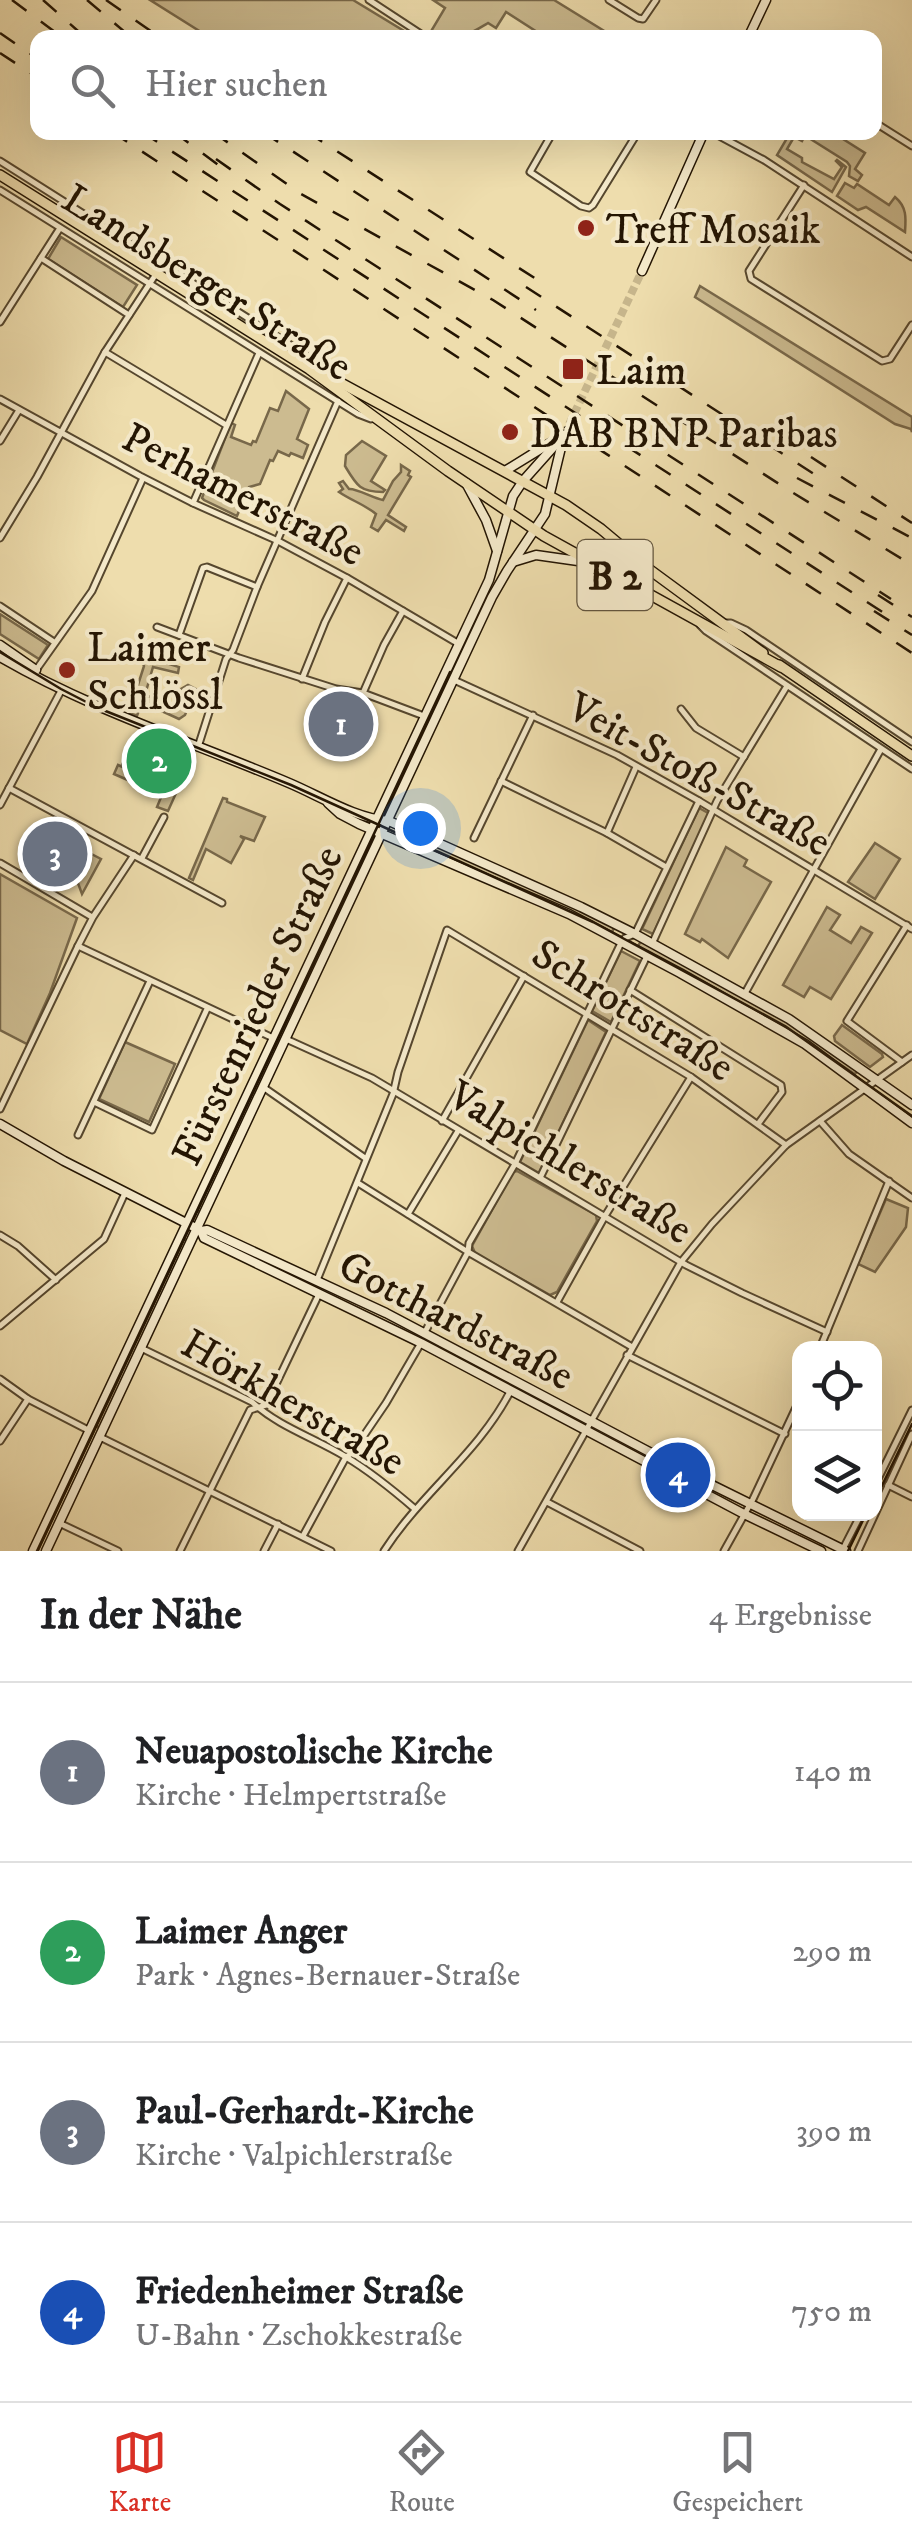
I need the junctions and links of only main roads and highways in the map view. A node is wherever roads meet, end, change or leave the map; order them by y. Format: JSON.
{"nodes":[{"id":1,"x":766,"y":0,"type":"edge"},
{"id":2,"x":752,"y":30,"type":"edge"},
{"id":3,"x":700,"y":140,"type":"edge"},
{"id":4,"x":0,"y":175,"type":"edge"},
{"id":5,"x":642,"y":271,"type":"tunnel mouth"},
{"id":6,"x":309,"y":369,"type":"junction"},
{"id":7,"x":564,"y":435,"type":"junction"},
{"id":8,"x":505,"y":470,"type":"junction"},
{"id":9,"x":523,"y":481,"type":"junction"},
{"id":10,"x":466,"y":483,"type":"junction"},
{"id":11,"x":550,"y":496,"type":"junction"},
{"id":12,"x":508,"y":512,"type":"junction"},
{"id":13,"x":536,"y":531,"type":"junction"},
{"id":14,"x":497,"y":553,"type":"junction"},
{"id":15,"x":513,"y":562,"type":"junction"},
{"id":16,"x":595,"y":564,"type":"junction"},
{"id":17,"x":0,"y":644,"type":"edge"},
{"id":18,"x":0,"y":656,"type":"edge"},
{"id":19,"x":781,"y":667,"type":"junction"},
{"id":20,"x":59,"y":687,"type":"junction"},
{"id":21,"x":908,"y":744,"type":"edge"},
{"id":22,"x":912,"y":756,"type":"edge"},
{"id":23,"x":324,"y":799,"type":"junction"},
{"id":24,"x":377,"y":820,"type":"junction"},
{"id":25,"x":389,"y":821,"type":"junction"},
{"id":26,"x":372,"y":830,"type":"junction"},
{"id":27,"x":382,"y":835,"type":"junction"},
{"id":28,"x":912,"y":1105,"type":"edge"},
{"id":29,"x":912,"y":1123,"type":"edge"},
{"id":30,"x":0,"y":1124,"type":"edge"},
{"id":31,"x":186,"y":1223,"type":"junction"},
{"id":32,"x":199,"y":1230,"type":"junction"},
{"id":33,"x":292,"y":1274,"type":"junction"},
{"id":34,"x":423,"y":1338,"type":"junction"},
{"id":35,"x":589,"y":1426,"type":"junction"},
{"id":36,"x":843,"y":1550,"type":"edge"},
{"id":37,"x":33,"y":1551,"type":"edge"},
{"id":38,"x":46,"y":1551,"type":"edge"},
{"id":39,"x":821,"y":1551,"type":"edge"}],
"edges":[{"from":1,"to":2,"type":"main road"},
{"from":3,"to":5,"type":"main road"},
{"from":4,"to":6,"type":"main road","name":"Landsberger Straße","number":"B 2"},
{"from":6,"to":8,"type":"main road","name":"Landsberger Straße","number":"B 2"},
{"from":6,"to":10,"type":"main road","name":"Landsberger Straße","number":"B 2"},
{"from":7,"to":8,"type":"main road"},
{"from":7,"to":9,"type":"main road","name":"Fürstenrieder Straße"},
{"from":7,"to":11,"type":"main road","name":"Fürstenrieder Straße"},
{"from":8,"to":9,"type":"main road","name":"Landsberger Straße","number":"B 2"},
{"from":9,"to":11,"type":"main road","name":"Landsberger Straße","number":"B 2"},
{"from":9,"to":12,"type":"main road","name":"Fürstenrieder Straße"},
{"from":10,"to":12,"type":"main road","name":"Landsberger Straße","number":"B 2"},
{"from":10,"to":14,"type":"main road"},
{"from":11,"to":13,"type":"main road","name":"Fürstenrieder Straße"},
{"from":11,"to":19,"type":"main road","name":"Landsberger Straße","number":"B 2"},
{"from":12,"to":13,"type":"main road","name":"Landsberger Straße","number":"B 2"},
{"from":12,"to":14,"type":"main road","name":"Fürstenrieder Straße"},
{"from":13,"to":15,"type":"main road","name":"Fürstenrieder Straße"},
{"from":13,"to":16,"type":"main road","name":"Landsberger Straße","number":"B 2"},
{"from":14,"to":24,"type":"main road","name":"Fürstenrieder Straße"},
{"from":15,"to":16,"type":"main road"},
{"from":15,"to":25,"type":"main road","name":"Fürstenrieder Straße"},
{"from":16,"to":19,"type":"main road","name":"Landsberger Straße","number":"B 2"},
{"from":17,"to":20,"type":"main road"},
{"from":18,"to":20,"type":"main road"},
{"from":19,"to":21,"type":"main road","name":"Landsberger Straße","number":"B 2"},
{"from":20,"to":23,"type":"main road"},
{"from":21,"to":22,"type":"main road","name":"Landsberger Straße","number":"B 2"},
{"from":23,"to":24,"type":"main road"},
{"from":23,"to":26,"type":"main road"},
{"from":24,"to":25,"type":"main road"},
{"from":24,"to":26,"type":"main road","name":"Fürstenrieder Straße"},
{"from":25,"to":27,"type":"main road","name":"Fürstenrieder Straße"},
{"from":25,"to":28,"type":"main road"},
{"from":26,"to":27,"type":"main road"},
{"from":26,"to":31,"type":"main road","name":"Fürstenrieder Straße"},
{"from":27,"to":29,"type":"main road"},
{"from":27,"to":32,"type":"main road","name":"Fürstenrieder Straße"},
{"from":30,"to":31,"type":"main road","name":"Gotthardstraße"},
{"from":31,"to":32,"type":"main road","name":"Gotthardstraße"},
{"from":31,"to":37,"type":"main road","name":"Fürstenrieder Straße"},
{"from":32,"to":33,"type":"main road","name":"Gotthardstraße"},
{"from":32,"to":38,"type":"main road","name":"Fürstenrieder Straße"},
{"from":33,"to":34,"type":"main road","name":"Gotthardstraße"},
{"from":33,"to":34,"type":"main road","name":"Gotthardstraße"},
{"from":34,"to":35,"type":"main road","name":"Gotthardstraße"},
{"from":34,"to":35,"type":"main road","name":"Gotthardstraße"},
{"from":35,"to":36,"type":"main road"},
{"from":35,"to":39,"type":"main road"}]}
